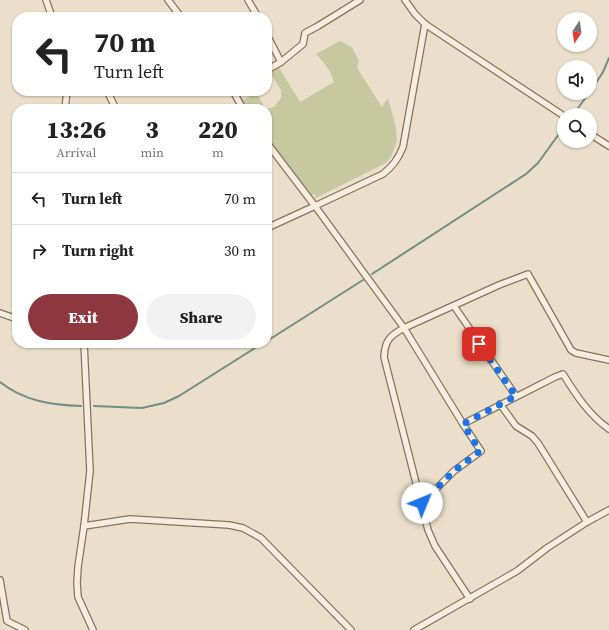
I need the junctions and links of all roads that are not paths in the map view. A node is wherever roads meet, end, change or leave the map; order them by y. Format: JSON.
{"nodes":[{"id":1,"x":46,"y":0,"type":"edge"},
{"id":2,"x":168,"y":0,"type":"edge"},
{"id":3,"x":248,"y":0,"type":"edge"},
{"id":4,"x":360,"y":0,"type":"edge"},
{"id":5,"x":405,"y":0,"type":"edge"},
{"id":6,"x":50,"y":12,"type":"edge"},
{"id":7,"x":177,"y":12,"type":"edge"},
{"id":8,"x":255,"y":12,"type":"edge"},
{"id":9,"x":425,"y":24,"type":"junction"},
{"id":10,"x":272,"y":45,"type":"edge"},
{"id":11,"x":281,"y":62,"type":"junction"},
{"id":12,"x":272,"y":67,"type":"edge"},
{"id":13,"x":557,"y":111,"type":"edge"},
{"id":14,"x":597,"y":138,"type":"edge"},
{"id":15,"x":609,"y":146,"type":"edge"},
{"id":16,"x":272,"y":150,"type":"edge"},
{"id":17,"x":314,"y":206,"type":"junction"},
{"id":18,"x":272,"y":226,"type":"edge"},
{"id":19,"x":454,"y":306,"type":"junction"},
{"id":20,"x":0,"y":313,"type":"edge"},
{"id":21,"x":12,"y":317,"type":"edge"},
{"id":22,"x":404,"y":328,"type":"junction"},
{"id":23,"x":84,"y":348,"type":"edge"},
{"id":24,"x":609,"y":360,"type":"edge"},
{"id":25,"x":516,"y":396,"type":"junction"},
{"id":26,"x":500,"y":404,"type":"junction"},
{"id":27,"x":463,"y":424,"type":"junction"},
{"id":28,"x":609,"y":429,"type":"edge"},
{"id":29,"x":422,"y":503,"type":"junction"},
{"id":30,"x":609,"y":510,"type":"edge"},
{"id":31,"x":587,"y":522,"type":"junction"},
{"id":32,"x":84,"y":526,"type":"junction"},
{"id":33,"x":0,"y":580,"type":"edge"},
{"id":34,"x":470,"y":599,"type":"junction"},
{"id":35,"x":0,"y":620,"type":"edge"},
{"id":36,"x":7,"y":621,"type":"junction"},
{"id":37,"x":25,"y":630,"type":"edge"},
{"id":38,"x":93,"y":630,"type":"edge"},
{"id":39,"x":350,"y":630,"type":"edge"},
{"id":40,"x":414,"y":630,"type":"edge"}],
"edges":[{"from":1,"to":6,"type":"street"},
{"from":2,"to":7,"type":"street"},
{"from":3,"to":8,"type":"street"},
{"from":4,"to":11,"type":"street"},
{"from":5,"to":9,"type":"street"},
{"from":9,"to":13,"type":"street"},
{"from":9,"to":17,"type":"street"},
{"from":10,"to":11,"type":"street"},
{"from":11,"to":12,"type":"street"},
{"from":14,"to":15,"type":"street"},
{"from":16,"to":17,"type":"street"},
{"from":17,"to":18,"type":"street"},
{"from":17,"to":22,"type":"street"},
{"from":19,"to":22,"type":"street"},
{"from":19,"to":24,"type":"street"},
{"from":19,"to":25,"type":"street"},
{"from":20,"to":21,"type":"street"},
{"from":22,"to":27,"type":"street"},
{"from":22,"to":29,"type":"street"},
{"from":23,"to":32,"type":"street"},
{"from":25,"to":26,"type":"street"},
{"from":25,"to":28,"type":"street"},
{"from":26,"to":27,"type":"street"},
{"from":26,"to":31,"type":"street"},
{"from":27,"to":29,"type":"street"},
{"from":29,"to":34,"type":"street"},
{"from":30,"to":31,"type":"street"},
{"from":31,"to":34,"type":"street"},
{"from":32,"to":38,"type":"street"},
{"from":32,"to":39,"type":"street"},
{"from":33,"to":36,"type":"street"},
{"from":34,"to":40,"type":"street"},
{"from":35,"to":36,"type":"street"},
{"from":36,"to":37,"type":"street"}]}
